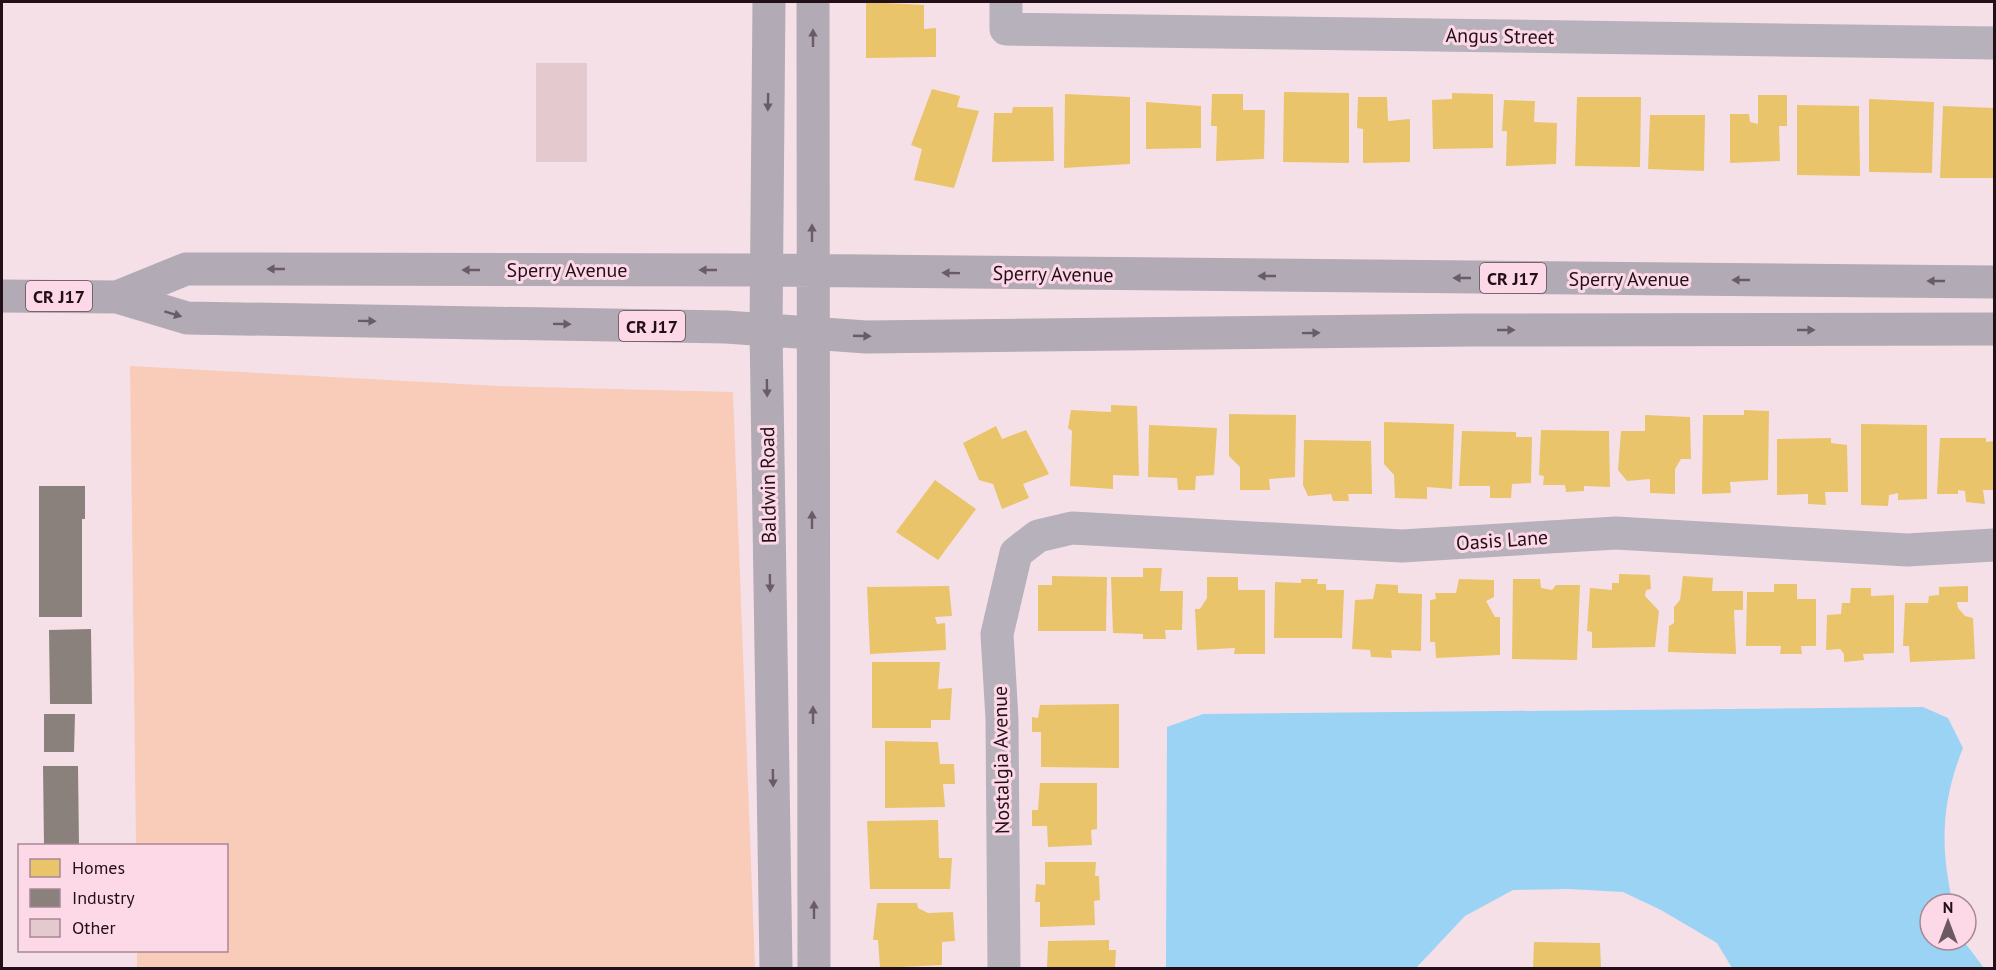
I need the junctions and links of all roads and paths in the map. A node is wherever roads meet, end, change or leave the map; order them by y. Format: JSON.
{"nodes":[{"id":1,"x":769,"y":2,"type":"edge"},
{"id":2,"x":813,"y":2,"type":"edge"},
{"id":3,"x":1006,"y":15,"type":"edge"},
{"id":4,"x":1995,"y":43,"type":"edge"},
{"id":5,"x":766,"y":270,"type":"junction"},
{"id":6,"x":812,"y":271,"type":"junction"},
{"id":7,"x":1995,"y":282,"type":"edge"},
{"id":8,"x":2,"y":296,"type":"edge"},
{"id":9,"x":117,"y":297,"type":"junction"},
{"id":10,"x":766,"y":329,"type":"junction"},
{"id":11,"x":1995,"y":329,"type":"edge"},
{"id":12,"x":812,"y":333,"type":"junction"},
{"id":13,"x":1995,"y":545,"type":"edge"},
{"id":14,"x":1016,"y":553,"type":"joint"},
{"id":15,"x":776,"y":969,"type":"edge"},
{"id":16,"x":814,"y":969,"type":"edge"},
{"id":17,"x":1004,"y":969,"type":"edge"}],
"edges":[{"from":1,"to":5,"type":"main road","name":"Baldwin Road","one_way":true},
{"from":6,"to":2,"type":"main road","one_way":true},
{"from":3,"to":4,"type":"street","name":"Angus Street"},
{"from":5,"to":6,"type":"main road","name":"Sperry Avenue","number":"CR J17"},
{"from":5,"to":9,"type":"main road","name":"Sperry Avenue","number":"CR J17","one_way":true},
{"from":5,"to":10,"type":"main road","name":"Baldwin Road"},
{"from":7,"to":6,"type":"main road","name":"Sperry Avenue","number":"CR J17","one_way":true},
{"from":6,"to":12,"type":"main road"},
{"from":8,"to":9,"type":"main road","name":"Sperry Avenue","number":"CR J17"},
{"from":9,"to":10,"type":"main road","name":"Sperry Avenue","number":"CR J17","one_way":true},
{"from":10,"to":12,"type":"main road","name":"Sperry Avenue","number":"CR J17"},
{"from":10,"to":15,"type":"main road","name":"Baldwin Road","one_way":true},
{"from":12,"to":11,"type":"main road","name":"Sperry Avenue","number":"CR J17","one_way":true},
{"from":16,"to":12,"type":"main road","one_way":true},
{"from":13,"to":14,"type":"street","name":"Oasis Lane"},
{"from":14,"to":17,"type":"street","name":"Nostalgia Avenue"}]}
